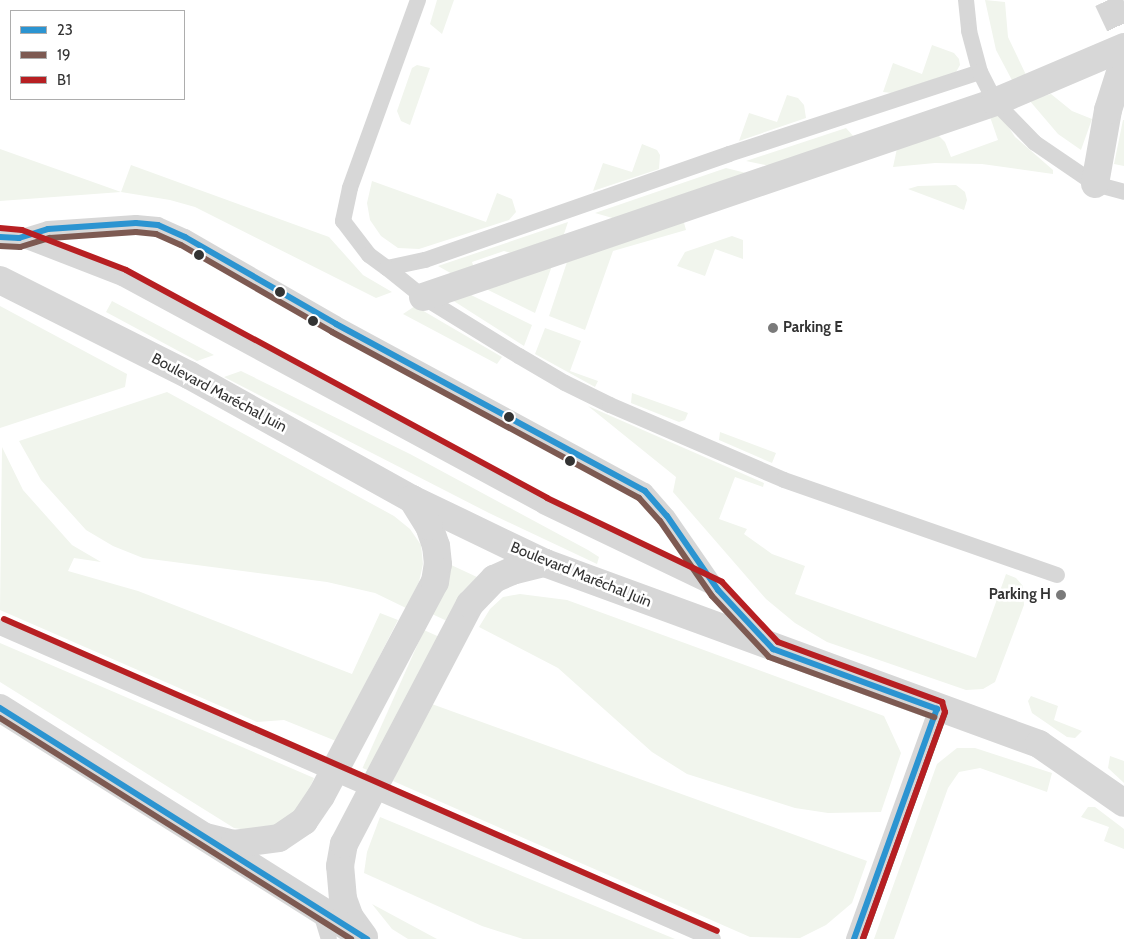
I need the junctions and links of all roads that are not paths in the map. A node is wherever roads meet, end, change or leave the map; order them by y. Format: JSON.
{"nodes":[{"id":1,"x":418,"y":0,"type":"edge"},
{"id":2,"x":966,"y":0,"type":"edge"},
{"id":3,"x":1124,"y":47,"type":"edge"},
{"id":4,"x":1124,"y":60,"type":"edge"},
{"id":5,"x":980,"y":72,"type":"junction"},
{"id":6,"x":995,"y":102,"type":"junction"},
{"id":7,"x":1096,"y":184,"type":"junction"},
{"id":8,"x":1124,"y":192,"type":"edge"},
{"id":9,"x":0,"y":237,"type":"edge"},
{"id":10,"x":19,"y":238,"type":"junction"},
{"id":11,"x":387,"y":268,"type":"junction"},
{"id":12,"x":0,"y":280,"type":"edge"},
{"id":13,"x":423,"y":296,"type":"junction"},
{"id":14,"x":412,"y":499,"type":"junction"},
{"id":15,"x":545,"y":563,"type":"junction"},
{"id":16,"x":1057,"y":575,"type":"dead end"},
{"id":17,"x":718,"y":590,"type":"junction"},
{"id":18,"x":0,"y":627,"type":"edge"},
{"id":19,"x":773,"y":649,"type":"junction"},
{"id":20,"x":0,"y":708,"type":"edge"},
{"id":21,"x":937,"y":709,"type":"junction"},
{"id":22,"x":334,"y":772,"type":"junction"},
{"id":23,"x":372,"y":790,"type":"junction"},
{"id":24,"x":1124,"y":803,"type":"edge"},
{"id":25,"x":206,"y":837,"type":"junction"},
{"id":26,"x":320,"y":910,"type":"junction"},
{"id":27,"x":853,"y":937,"type":"edge"},
{"id":28,"x":365,"y":938,"type":"edge"},
{"id":29,"x":329,"y":939,"type":"edge"},
{"id":30,"x":713,"y":939,"type":"edge"}],
"edges":[{"from":1,"to":11,"type":"lane"},
{"from":2,"to":5,"type":"lane"},
{"from":3,"to":6,"type":"street"},
{"from":4,"to":7,"type":"street"},
{"from":5,"to":6,"type":"lane"},
{"from":5,"to":11,"type":"lane"},
{"from":6,"to":7,"type":"lane"},
{"from":6,"to":13,"type":"street"},
{"from":7,"to":8,"type":"lane"},
{"from":9,"to":10,"type":"lane"},
{"from":10,"to":17,"type":"lane"},
{"from":10,"to":17,"type":"lane"},
{"from":11,"to":13,"type":"lane"},
{"from":12,"to":14,"type":"street","name":"Boulevard Maréchal Juin"},
{"from":13,"to":16,"type":"lane"},
{"from":14,"to":15,"type":"street","name":"Boulevard Maréchal Juin"},
{"from":14,"to":22,"type":"street"},
{"from":15,"to":19,"type":"street","name":"Boulevard Maréchal Juin"},
{"from":15,"to":23,"type":"street"},
{"from":17,"to":19,"type":"lane"},
{"from":18,"to":22,"type":"lane"},
{"from":19,"to":21,"type":"street","name":"Boulevard Maréchal Juin"},
{"from":20,"to":25,"type":"street"},
{"from":21,"to":24,"type":"street","name":"Boulevard Maréchal Juin"},
{"from":21,"to":27,"type":"lane"},
{"from":22,"to":23,"type":"lane"},
{"from":22,"to":25,"type":"street"},
{"from":23,"to":28,"type":"street"},
{"from":23,"to":30,"type":"lane"},
{"from":25,"to":26,"type":"street"},
{"from":26,"to":28,"type":"street"},
{"from":26,"to":29,"type":"lane"}]}
